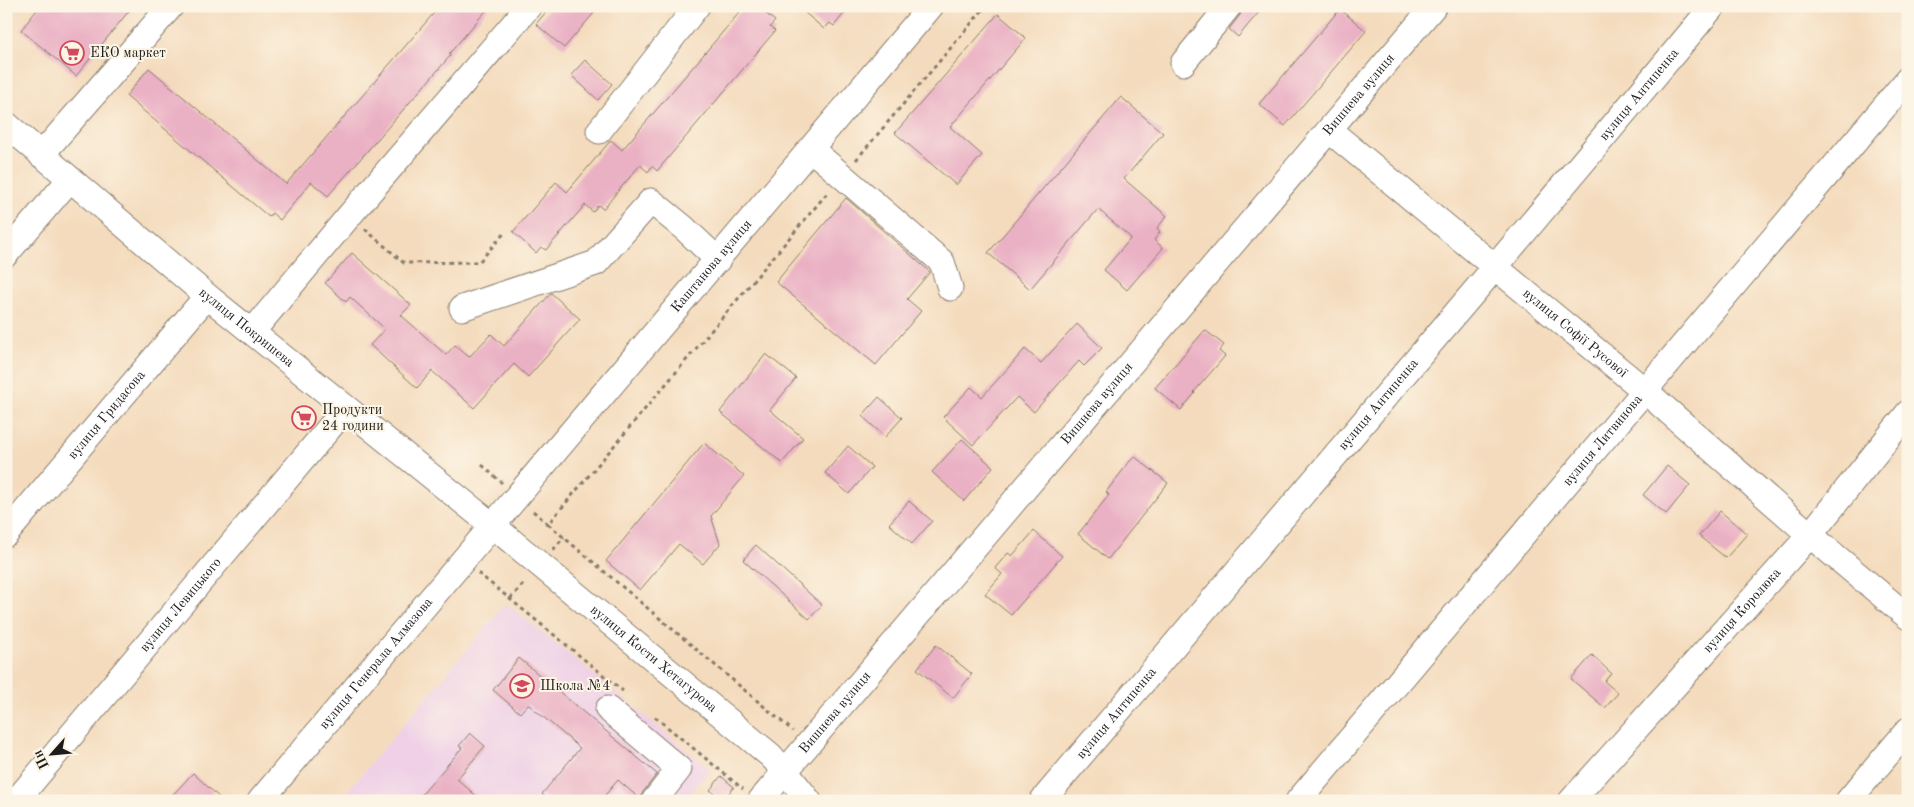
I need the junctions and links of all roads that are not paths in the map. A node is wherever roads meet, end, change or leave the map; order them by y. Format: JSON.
{"nodes":[{"id":1,"x":172,"y":6,"type":"edge"},
{"id":2,"x":529,"y":6,"type":"edge"},
{"id":3,"x":697,"y":6,"type":"edge"},
{"id":4,"x":931,"y":6,"type":"edge"},
{"id":5,"x":1229,"y":6,"type":"edge"},
{"id":6,"x":1434,"y":6,"type":"edge"},
{"id":7,"x":1713,"y":6,"type":"edge"},
{"id":8,"x":1183,"y":63,"type":"dead end"},
{"id":9,"x":1908,"y":79,"type":"edge"},
{"id":10,"x":6,"y":124,"type":"edge"},
{"id":11,"x":1330,"y":130,"type":"junction"},
{"id":12,"x":599,"y":131,"type":"dead end"},
{"id":13,"x":811,"y":149,"type":"junction"},
{"id":14,"x":42,"y":155,"type":"junction"},
{"id":15,"x":70,"y":179,"type":"junction"},
{"id":16,"x":6,"y":254,"type":"edge"},
{"id":17,"x":718,"y":260,"type":"junction"},
{"id":18,"x":1496,"y":266,"type":"junction"},
{"id":19,"x":950,"y":288,"type":"dead end"},
{"id":20,"x":207,"y":296,"type":"junction"},
{"id":21,"x":462,"y":308,"type":"dead end"},
{"id":22,"x":252,"y":332,"type":"junction"},
{"id":23,"x":1644,"y":390,"type":"junction"},
{"id":24,"x":346,"y":408,"type":"junction"},
{"id":25,"x":1908,"y":413,"type":"edge"},
{"id":26,"x":492,"y":525,"type":"junction"},
{"id":27,"x":6,"y":534,"type":"edge"},
{"id":28,"x":1810,"y":535,"type":"junction"},
{"id":29,"x":1908,"y":617,"type":"edge"},
{"id":30,"x":617,"y":701,"type":"road end"},
{"id":31,"x":1908,"y":730,"type":"edge"},
{"id":32,"x":785,"y":771,"type":"junction"},
{"id":33,"x":751,"y":794,"type":"edge"},
{"id":34,"x":16,"y":801,"type":"edge"},
{"id":35,"x":260,"y":801,"type":"edge"},
{"id":36,"x":654,"y":801,"type":"edge"},
{"id":37,"x":809,"y":801,"type":"edge"},
{"id":38,"x":1042,"y":801,"type":"edge"},
{"id":39,"x":1298,"y":801,"type":"edge"},
{"id":40,"x":1571,"y":801,"type":"edge"},
{"id":41,"x":1848,"y":801,"type":"edge"}],
"edges":[{"from":1,"to":14,"type":"street"},
{"from":2,"to":22,"type":"street"},
{"from":3,"to":12,"type":"street"},
{"from":4,"to":13,"type":"street","name":"Каштанова вулиця"},
{"from":5,"to":8,"type":"street"},
{"from":6,"to":11,"type":"street","name":"Вишнева вулиця"},
{"from":7,"to":18,"type":"street","name":"вулиця Антипенка"},
{"from":9,"to":23,"type":"street","name":"вулиця Литвинова"},
{"from":10,"to":14,"type":"street","name":"вулиця Покришева"},
{"from":11,"to":18,"type":"street","name":"вулиця Софії Русової"},
{"from":11,"to":32,"type":"street","name":"Вишнева вулиця"},
{"from":13,"to":17,"type":"street","name":"Каштанова вулиця"},
{"from":13,"to":19,"type":"street"},
{"from":14,"to":15,"type":"street","name":"вулиця Покришева"},
{"from":15,"to":16,"type":"street"},
{"from":15,"to":20,"type":"street","name":"вулиця Покришева"},
{"from":17,"to":21,"type":"street"},
{"from":17,"to":26,"type":"street","name":"Каштанова вулиця"},
{"from":18,"to":23,"type":"street","name":"вулиця Софії Русової"},
{"from":18,"to":38,"type":"street","name":"вулиця Антипенка"},
{"from":20,"to":22,"type":"street","name":"вулиця Покришева"},
{"from":20,"to":27,"type":"street","name":"вулиця Гридасова"},
{"from":22,"to":24,"type":"street","name":"вулиця Покришева"},
{"from":23,"to":28,"type":"street","name":"вулиця Софії Русової"},
{"from":23,"to":39,"type":"street","name":"вулиця Литвинова"},
{"from":24,"to":26,"type":"street","name":"вулиця Покришева"},
{"from":24,"to":34,"type":"street","name":"вулиця Левицького"},
{"from":25,"to":28,"type":"street","name":"вулиця Королюка"},
{"from":26,"to":32,"type":"street","name":"вулиця Кости Хетагурова"},
{"from":26,"to":35,"type":"street","name":"вулиця Генерала Алмазова"},
{"from":28,"to":29,"type":"street","name":"вулиця Софії Русової"},
{"from":28,"to":40,"type":"street","name":"вулиця Королюка"},
{"from":30,"to":36,"type":"street"},
{"from":31,"to":41,"type":"street"},
{"from":32,"to":33,"type":"street","name":"Вишнева вулиця"},
{"from":32,"to":37,"type":"street","name":"вулиця Кости Хетагурова"}]}
